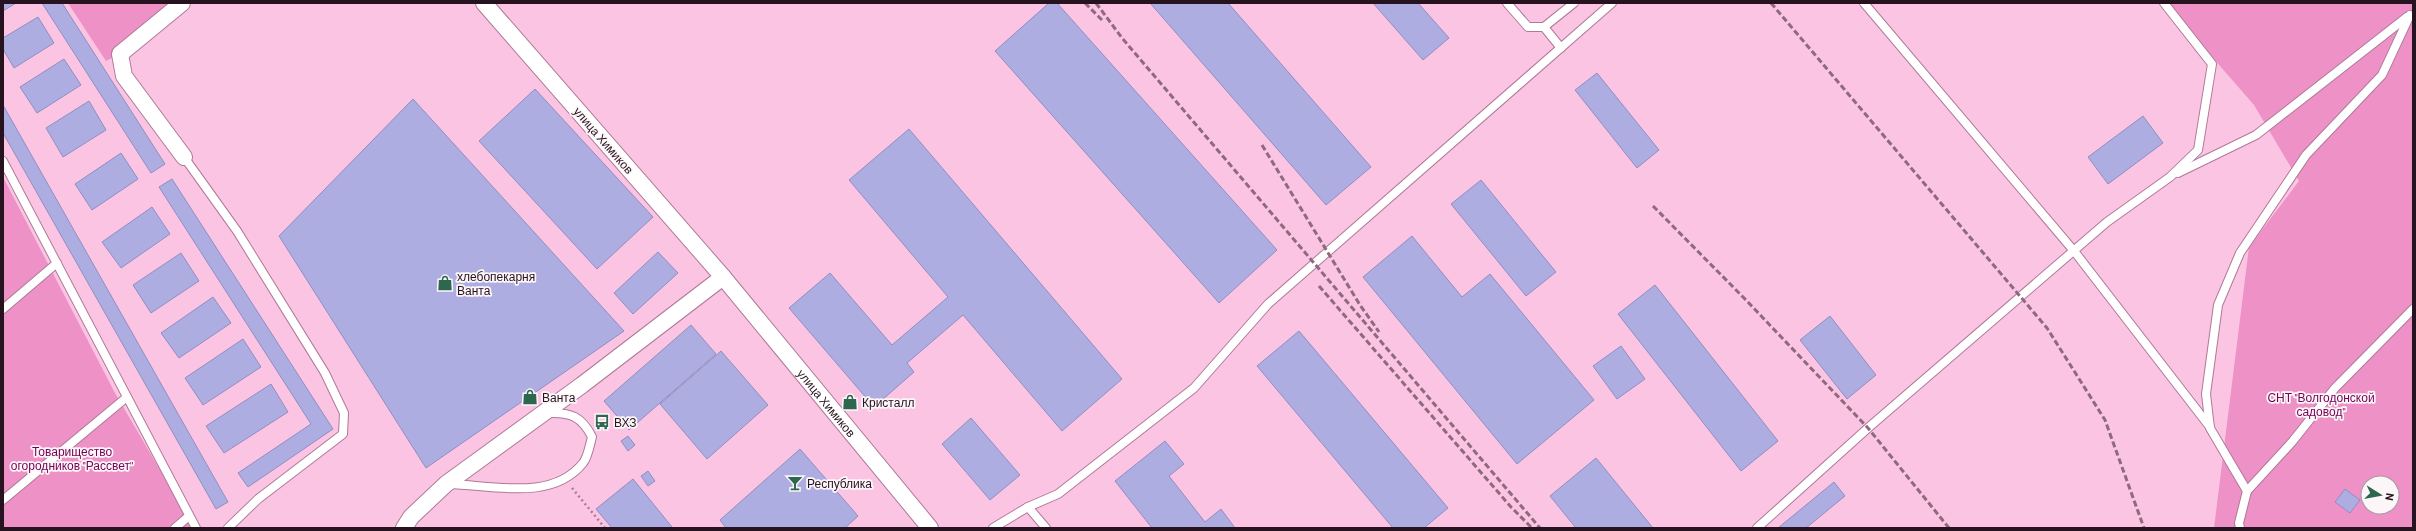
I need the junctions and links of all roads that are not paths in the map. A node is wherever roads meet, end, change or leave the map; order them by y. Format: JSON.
{"nodes":[{"id":1,"x":182,"y":3,"type":"edge"},
{"id":2,"x":484,"y":3,"type":"edge"},
{"id":3,"x":1507,"y":3,"type":"edge"},
{"id":4,"x":1574,"y":3,"type":"edge"},
{"id":5,"x":1612,"y":3,"type":"edge"},
{"id":6,"x":1864,"y":3,"type":"edge"},
{"id":7,"x":2164,"y":3,"type":"edge"},
{"id":8,"x":2412,"y":14,"type":"edge"},
{"id":9,"x":1544,"y":27,"type":"junction"},
{"id":10,"x":1561,"y":48,"type":"junction"},
{"id":11,"x":184,"y":157,"type":"joint"},
{"id":12,"x":3,"y":161,"type":"edge"},
{"id":13,"x":2170,"y":177,"type":"junction"},
{"id":14,"x":2074,"y":251,"type":"junction"},
{"id":15,"x":57,"y":263,"type":"junction"},
{"id":16,"x":723,"y":278,"type":"junction"},
{"id":17,"x":3,"y":309,"type":"edge"},
{"id":18,"x":2413,"y":309,"type":"edge"},
{"id":19,"x":126,"y":397,"type":"junction"},
{"id":20,"x":544,"y":413,"type":"junction"},
{"id":21,"x":2210,"y":428,"type":"junction"},
{"id":22,"x":446,"y":484,"type":"junction"},
{"id":23,"x":2248,"y":491,"type":"junction"},
{"id":24,"x":3,"y":500,"type":"edge"},
{"id":25,"x":1028,"y":507,"type":"junction"},
{"id":26,"x":189,"y":516,"type":"junction"},
{"id":27,"x":175,"y":528,"type":"edge"},
{"id":28,"x":196,"y":528,"type":"edge"},
{"id":29,"x":228,"y":528,"type":"edge"},
{"id":30,"x":404,"y":528,"type":"edge"},
{"id":31,"x":930,"y":528,"type":"edge"},
{"id":32,"x":992,"y":528,"type":"edge"},
{"id":33,"x":1046,"y":528,"type":"edge"},
{"id":34,"x":1757,"y":528,"type":"edge"},
{"id":35,"x":2240,"y":528,"type":"edge"}],
"edges":[{"from":1,"to":11,"type":"street"},
{"from":2,"to":16,"type":"street","name":"улица Химиков"},
{"from":3,"to":9,"type":"lane"},
{"from":4,"to":9,"type":"lane"},
{"from":5,"to":10,"type":"lane"},
{"from":6,"to":14,"type":"lane"},
{"from":7,"to":13,"type":"lane"},
{"from":8,"to":13,"type":"lane"},
{"from":8,"to":21,"type":"lane"},
{"from":9,"to":10,"type":"lane"},
{"from":10,"to":25,"type":"lane"},
{"from":11,"to":29,"type":"lane"},
{"from":12,"to":15,"type":"lane"},
{"from":13,"to":14,"type":"lane"},
{"from":14,"to":21,"type":"lane"},
{"from":14,"to":34,"type":"lane"},
{"from":15,"to":17,"type":"lane"},
{"from":15,"to":19,"type":"lane"},
{"from":16,"to":20,"type":"street"},
{"from":16,"to":31,"type":"street","name":"улица Химиков"},
{"from":18,"to":23,"type":"lane"},
{"from":19,"to":24,"type":"lane"},
{"from":19,"to":26,"type":"lane"},
{"from":20,"to":22,"type":"street"},
{"from":20,"to":22,"type":"lane"},
{"from":21,"to":23,"type":"lane"},
{"from":22,"to":30,"type":"street"},
{"from":23,"to":35,"type":"lane"},
{"from":25,"to":32,"type":"lane"},
{"from":25,"to":33,"type":"lane"},
{"from":26,"to":27,"type":"lane"},
{"from":26,"to":28,"type":"lane"}]}
